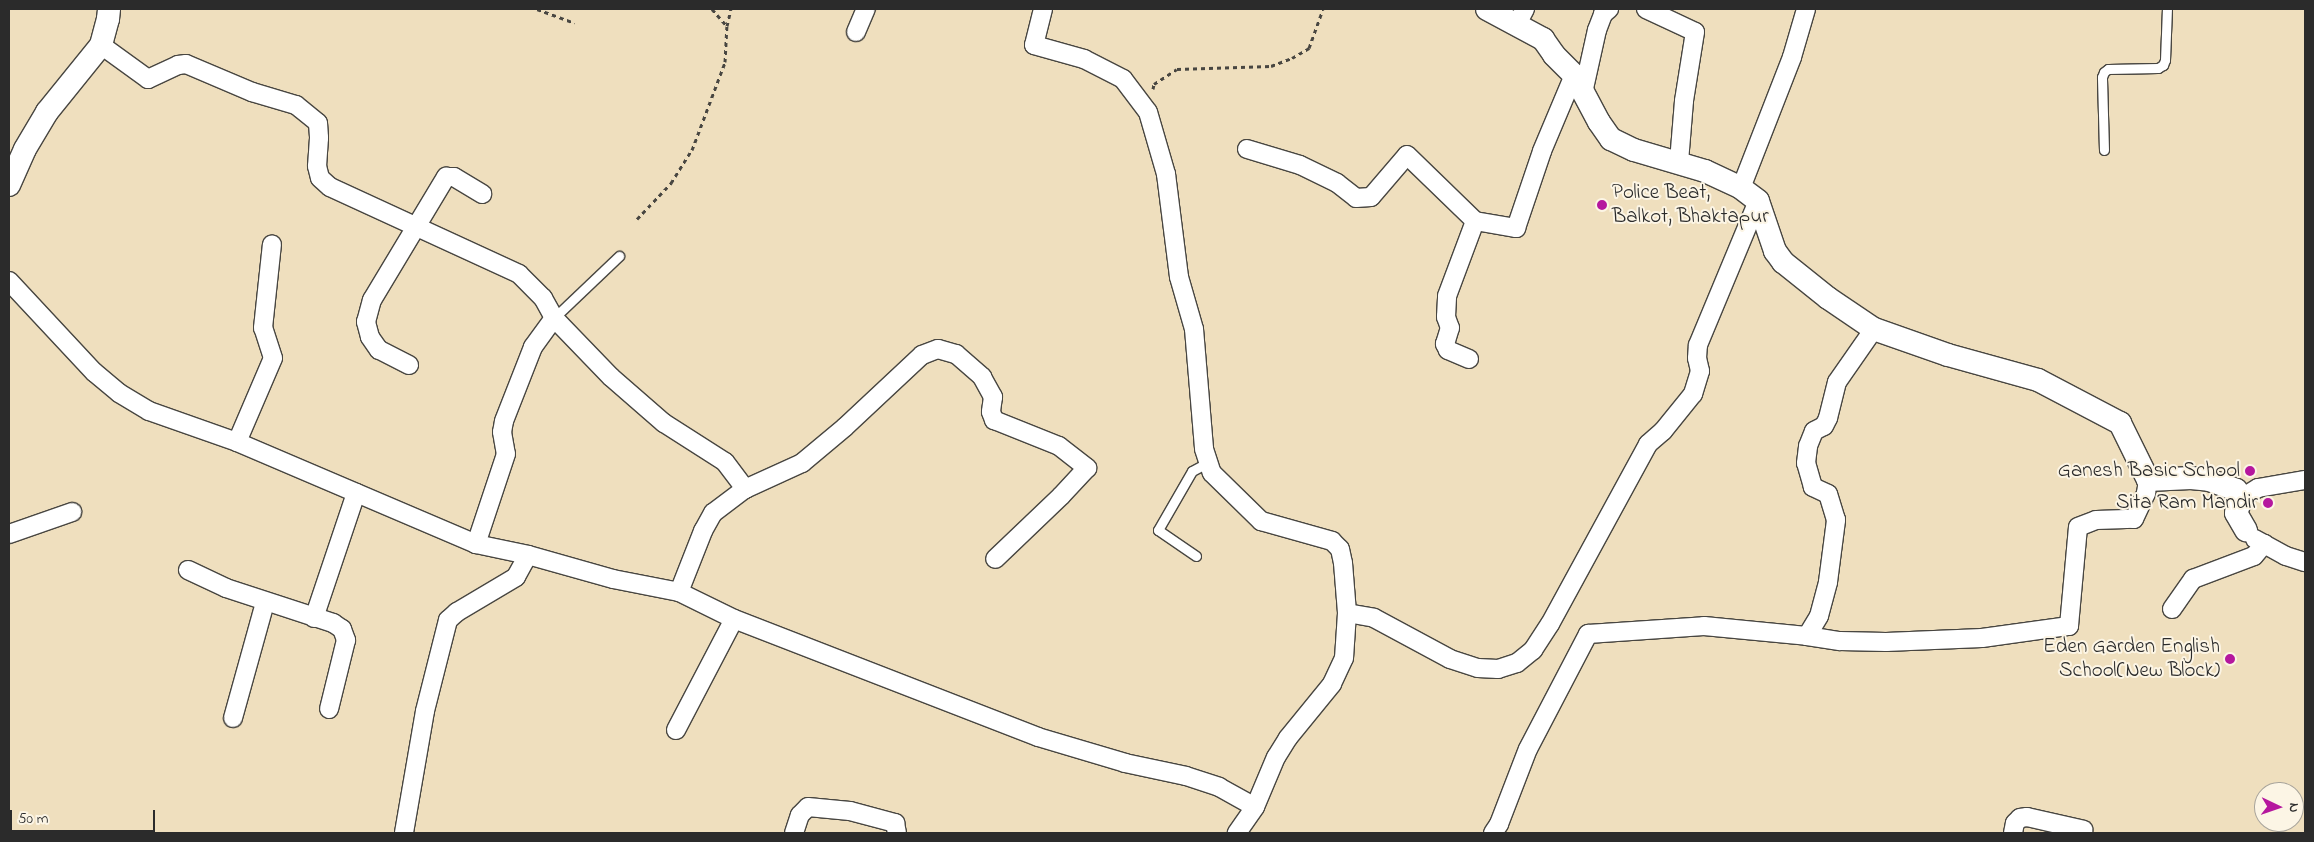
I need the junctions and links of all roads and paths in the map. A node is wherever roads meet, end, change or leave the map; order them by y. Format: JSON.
{"nodes":[{"id":1,"x":109,"y":9,"type":"edge"},
{"id":2,"x":537,"y":9,"type":"edge"},
{"id":3,"x":712,"y":9,"type":"edge"},
{"id":4,"x":731,"y":9,"type":"edge"},
{"id":5,"x":866,"y":9,"type":"edge"},
{"id":6,"x":1038,"y":9,"type":"edge"},
{"id":7,"x":1323,"y":9,"type":"edge"},
{"id":8,"x":1487,"y":9,"type":"edge"},
{"id":9,"x":1609,"y":9,"type":"edge"},
{"id":10,"x":1646,"y":9,"type":"edge"},
{"id":11,"x":1806,"y":9,"type":"edge"},
{"id":12,"x":2167,"y":9,"type":"edge"},
{"id":13,"x":1521,"y":17,"type":"edge"},
{"id":14,"x":575,"y":23,"type":"dead end"},
{"id":15,"x":727,"y":26,"type":"junction"},
{"id":16,"x":856,"y":32,"type":"dead end"},
{"id":17,"x":100,"y":45,"type":"junction"},
{"id":18,"x":1579,"y":84,"type":"junction"},
{"id":19,"x":1148,"y":112,"type":"junction"},
{"id":20,"x":1247,"y":149,"type":"dead end"},
{"id":21,"x":2104,"y":150,"type":"dead end"},
{"id":22,"x":1679,"y":162,"type":"junction"},
{"id":23,"x":9,"y":185,"type":"edge"},
{"id":24,"x":482,"y":194,"type":"dead end"},
{"id":25,"x":1749,"y":194,"type":"junction"},
{"id":26,"x":636,"y":219,"type":"dead end"},
{"id":27,"x":1475,"y":221,"type":"junction"},
{"id":28,"x":416,"y":227,"type":"junction"},
{"id":29,"x":272,"y":244,"type":"dead end"},
{"id":30,"x":619,"y":256,"type":"dead end"},
{"id":31,"x":9,"y":281,"type":"edge"},
{"id":32,"x":554,"y":318,"type":"junction"},
{"id":33,"x":1874,"y":329,"type":"junction"},
{"id":34,"x":1469,"y":359,"type":"dead end"},
{"id":35,"x":409,"y":364,"type":"dead end"},
{"id":36,"x":237,"y":442,"type":"junction"},
{"id":37,"x":1207,"y":463,"type":"junction"},
{"id":38,"x":2148,"y":480,"type":"junction"},
{"id":39,"x":2305,"y":480,"type":"edge"},
{"id":40,"x":745,"y":489,"type":"junction"},
{"id":41,"x":356,"y":493,"type":"junction"},
{"id":42,"x":2242,"y":498,"type":"junction"},
{"id":43,"x":72,"y":512,"type":"dead end"},
{"id":44,"x":2246,"y":530,"type":"joint"},
{"id":45,"x":9,"y":534,"type":"edge"},
{"id":46,"x":476,"y":544,"type":"junction"},
{"id":47,"x":2264,"y":544,"type":"junction"},
{"id":48,"x":528,"y":556,"type":"junction"},
{"id":49,"x":1196,"y":556,"type":"dead end"},
{"id":50,"x":995,"y":559,"type":"dead end"},
{"id":51,"x":2305,"y":562,"type":"edge"},
{"id":52,"x":188,"y":570,"type":"dead end"},
{"id":53,"x":679,"y":592,"type":"junction"},
{"id":54,"x":265,"y":603,"type":"junction"},
{"id":55,"x":2172,"y":609,"type":"dead end"},
{"id":56,"x":1347,"y":613,"type":"junction"},
{"id":57,"x":314,"y":618,"type":"junction"},
{"id":58,"x":734,"y":618,"type":"junction"},
{"id":59,"x":1807,"y":636,"type":"junction"},
{"id":60,"x":329,"y":709,"type":"dead end"},
{"id":61,"x":234,"y":718,"type":"dead end"},
{"id":62,"x":676,"y":730,"type":"dead end"},
{"id":63,"x":1254,"y":807,"type":"junction"},
{"id":64,"x":2084,"y":830,"type":"dead end"},
{"id":65,"x":404,"y":833,"type":"edge"},
{"id":66,"x":794,"y":833,"type":"edge"},
{"id":67,"x":897,"y":833,"type":"edge"},
{"id":68,"x":1237,"y":833,"type":"edge"},
{"id":69,"x":1493,"y":833,"type":"edge"},
{"id":70,"x":2013,"y":833,"type":"edge"}],
"edges":[{"from":1,"to":17,"type":"street"},
{"from":2,"to":14,"type":"path"},
{"from":3,"to":15,"type":"path"},
{"from":4,"to":15,"type":"path"},
{"from":5,"to":16,"type":"street"},
{"from":6,"to":19,"type":"street"},
{"from":7,"to":19,"type":"path"},
{"from":8,"to":13,"type":"street"},
{"from":9,"to":18,"type":"street"},
{"from":10,"to":22,"type":"street"},
{"from":11,"to":25,"type":"street"},
{"from":12,"to":21,"type":"lane"},
{"from":13,"to":18,"type":"street"},
{"from":15,"to":26,"type":"path"},
{"from":17,"to":23,"type":"street"},
{"from":17,"to":28,"type":"street"},
{"from":18,"to":22,"type":"street"},
{"from":18,"to":27,"type":"street"},
{"from":19,"to":37,"type":"street"},
{"from":20,"to":27,"type":"street"},
{"from":22,"to":25,"type":"street"},
{"from":24,"to":28,"type":"street"},
{"from":25,"to":33,"type":"street"},
{"from":25,"to":56,"type":"street"},
{"from":27,"to":34,"type":"street"},
{"from":28,"to":32,"type":"street"},
{"from":28,"to":35,"type":"street"},
{"from":29,"to":36,"type":"street"},
{"from":30,"to":32,"type":"lane"},
{"from":31,"to":36,"type":"street"},
{"from":32,"to":40,"type":"street"},
{"from":32,"to":46,"type":"street"},
{"from":33,"to":38,"type":"street"},
{"from":33,"to":59,"type":"street"},
{"from":36,"to":41,"type":"street"},
{"from":37,"to":49,"type":"lane"},
{"from":37,"to":56,"type":"street"},
{"from":38,"to":42,"type":"street"},
{"from":38,"to":59,"type":"street"},
{"from":39,"to":42,"type":"street"},
{"from":40,"to":50,"type":"street"},
{"from":40,"to":53,"type":"street"},
{"from":41,"to":46,"type":"street"},
{"from":41,"to":57,"type":"street"},
{"from":42,"to":44,"type":"street"},
{"from":43,"to":45,"type":"street"},
{"from":44,"to":47,"type":"street"},
{"from":46,"to":48,"type":"street"},
{"from":47,"to":51,"type":"street"},
{"from":47,"to":55,"type":"street"},
{"from":48,"to":53,"type":"street"},
{"from":48,"to":65,"type":"street"},
{"from":52,"to":54,"type":"street"},
{"from":53,"to":58,"type":"street"},
{"from":54,"to":57,"type":"street"},
{"from":54,"to":61,"type":"street"},
{"from":56,"to":63,"type":"street"},
{"from":57,"to":60,"type":"street"},
{"from":58,"to":62,"type":"street"},
{"from":58,"to":63,"type":"street"},
{"from":59,"to":69,"type":"street"},
{"from":63,"to":68,"type":"street"},
{"from":64,"to":70,"type":"street"},
{"from":66,"to":67,"type":"street"}]}
